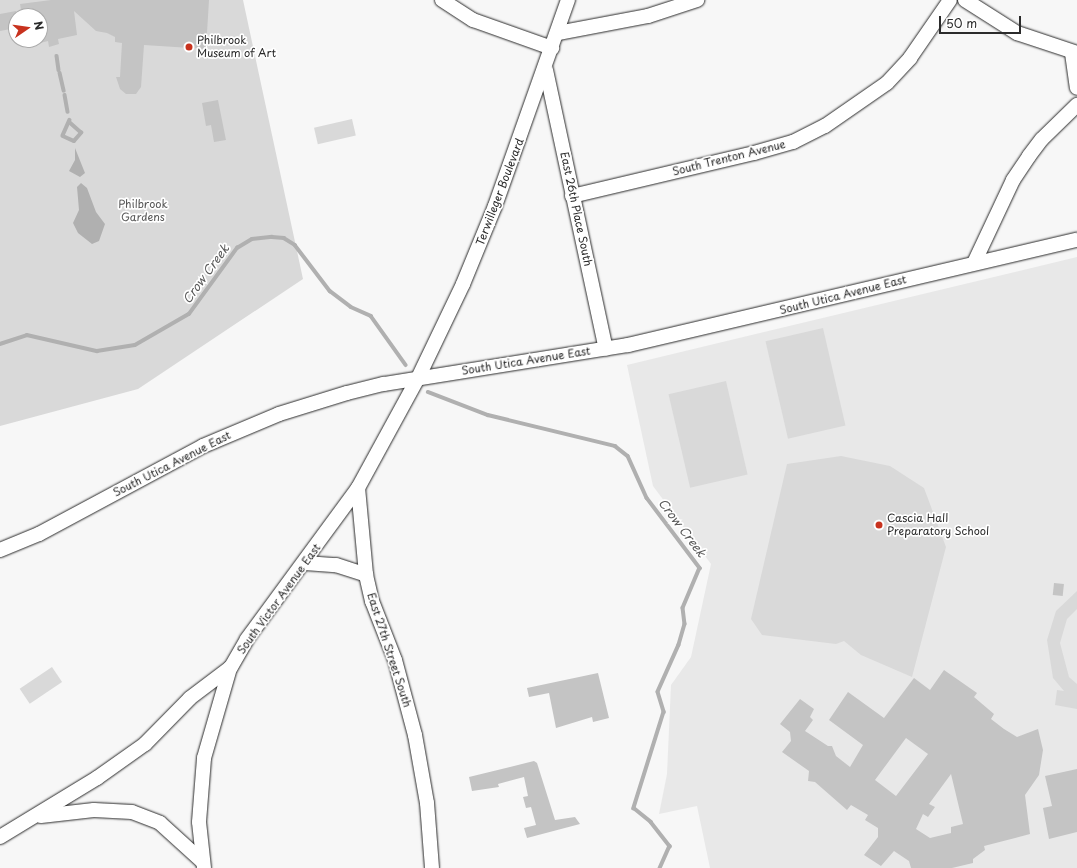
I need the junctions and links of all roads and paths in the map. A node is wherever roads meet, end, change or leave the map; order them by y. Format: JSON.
{"nodes":[{"id":1,"x":442,"y":0,"type":"edge"},
{"id":2,"x":568,"y":0,"type":"edge"},
{"id":3,"x":697,"y":0,"type":"edge"},
{"id":4,"x":950,"y":0,"type":"edge"},
{"id":5,"x":965,"y":0,"type":"edge"},
{"id":6,"x":558,"y":33,"type":"junction"},
{"id":7,"x":552,"y":48,"type":"junction"},
{"id":8,"x":1074,"y":53,"type":"edge"},
{"id":9,"x":546,"y":69,"type":"junction"},
{"id":10,"x":1077,"y":88,"type":"edge"},
{"id":11,"x":1077,"y":105,"type":"edge"},
{"id":12,"x":572,"y":196,"type":"junction"},
{"id":13,"x":1077,"y":240,"type":"edge"},
{"id":14,"x":974,"y":263,"type":"junction"},
{"id":15,"x":606,"y":349,"type":"junction"},
{"id":16,"x":418,"y":378,"type":"junction"},
{"id":17,"x":358,"y":488,"type":"junction"},
{"id":18,"x":0,"y":550,"type":"edge"},
{"id":19,"x":305,"y":564,"type":"junction"},
{"id":20,"x":366,"y":575,"type":"junction"},
{"id":21,"x":230,"y":667,"type":"junction"},
{"id":22,"x":38,"y":816,"type":"junction"},
{"id":23,"x":0,"y":837,"type":"edge"},
{"id":24,"x":203,"y":865,"type":"edge"},
{"id":25,"x":432,"y":868,"type":"edge"}],
"edges":[{"from":1,"to":7,"type":"street"},
{"from":2,"to":6,"type":"street","name":"Terwilleger Boulevard"},
{"from":3,"to":6,"type":"street"},
{"from":4,"to":12,"type":"street","name":"South Trenton Avenue"},
{"from":5,"to":8,"type":"street"},
{"from":6,"to":7,"type":"street","name":"Terwilleger Boulevard"},
{"from":7,"to":9,"type":"street","name":"Terwilleger Boulevard"},
{"from":8,"to":10,"type":"street"},
{"from":9,"to":12,"type":"street","name":"East 26th Place South"},
{"from":9,"to":16,"type":"street","name":"Terwilleger Boulevard"},
{"from":11,"to":14,"type":"street"},
{"from":12,"to":15,"type":"street","name":"East 26th Place South"},
{"from":13,"to":14,"type":"street","name":"South Utica Avenue East"},
{"from":14,"to":15,"type":"street","name":"South Utica Avenue East"},
{"from":15,"to":16,"type":"street","name":"South Utica Avenue East"},
{"from":16,"to":17,"type":"street"},
{"from":16,"to":18,"type":"street","name":"South Utica Avenue East"},
{"from":17,"to":19,"type":"street","name":"South Victor Avenue East"},
{"from":17,"to":20,"type":"street","name":"East 27th Street South"},
{"from":19,"to":20,"type":"street"},
{"from":19,"to":21,"type":"street","name":"South Victor Avenue East"},
{"from":20,"to":25,"type":"street","name":"East 27th Street South"},
{"from":21,"to":22,"type":"street","name":"South Victor Avenue East"},
{"from":21,"to":24,"type":"street"},
{"from":22,"to":23,"type":"street","name":"South Victor Avenue East"},
{"from":22,"to":24,"type":"street","name":"South Victor Avenue East"}]}
